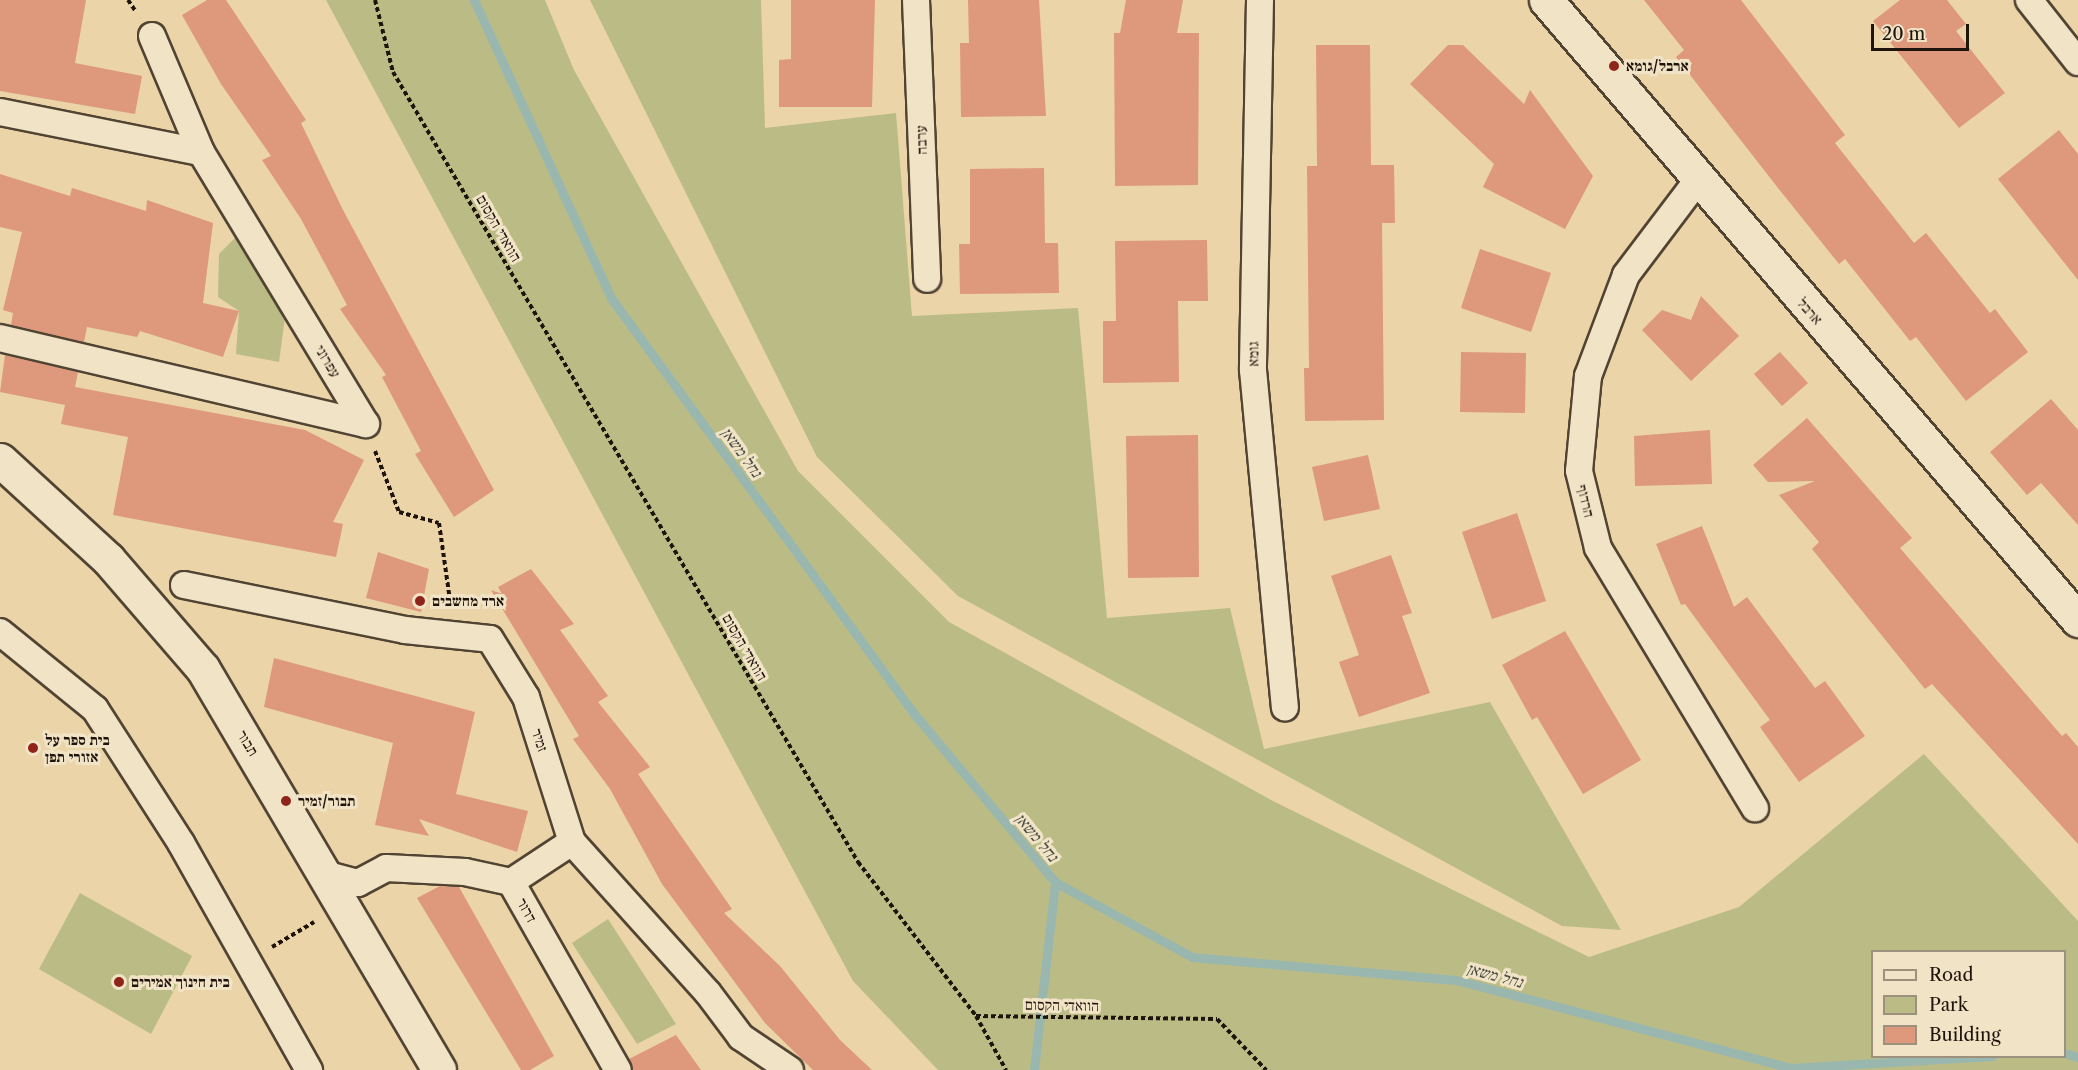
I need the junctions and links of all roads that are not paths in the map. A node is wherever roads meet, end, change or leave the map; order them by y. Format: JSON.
{"nodes":[{"id":1,"x":916,"y":0,"type":"edge"},
{"id":2,"x":1260,"y":0,"type":"edge"},
{"id":3,"x":1546,"y":0,"type":"edge"},
{"id":4,"x":2029,"y":0,"type":"edge"},
{"id":5,"x":152,"y":36,"type":"dead end"},
{"id":6,"x":2078,"y":63,"type":"edge"},
{"id":7,"x":0,"y":112,"type":"edge"},
{"id":8,"x":201,"y":152,"type":"junction"},
{"id":9,"x":1697,"y":181,"type":"junction"},
{"id":10,"x":927,"y":279,"type":"dead end"},
{"id":11,"x":0,"y":338,"type":"edge"},
{"id":12,"x":0,"y":459,"type":"edge"},
{"id":13,"x":184,"y":585,"type":"dead end"},
{"id":14,"x":2078,"y":620,"type":"edge"},
{"id":15,"x":0,"y":632,"type":"edge"},
{"id":16,"x":1285,"y":707,"type":"dead end"},
{"id":17,"x":1755,"y":808,"type":"dead end"},
{"id":18,"x":572,"y":842,"type":"junction"},
{"id":19,"x":328,"y":875,"type":"junction"},
{"id":20,"x":512,"y":882,"type":"junction"},
{"id":21,"x":309,"y":1070,"type":"edge"},
{"id":22,"x":439,"y":1070,"type":"edge"},
{"id":23,"x":618,"y":1070,"type":"edge"},
{"id":24,"x":790,"y":1070,"type":"edge"}],
"edges":[{"from":1,"to":10,"type":"street","name":"ערבה"},
{"from":2,"to":16,"type":"street","name":"גומא"},
{"from":3,"to":9,"type":"street","name":"ארבל"},
{"from":4,"to":6,"type":"street"},
{"from":5,"to":8,"type":"street","name":"עפרוני"},
{"from":7,"to":8,"type":"street"},
{"from":8,"to":11,"type":"street","name":"עפרוני"},
{"from":9,"to":14,"type":"street","name":"ארבל"},
{"from":9,"to":17,"type":"street","name":"הרדוף"},
{"from":12,"to":19,"type":"street","name":"תבור"},
{"from":13,"to":18,"type":"street","name":"זמיר"},
{"from":15,"to":21,"type":"street"},
{"from":18,"to":20,"type":"street"},
{"from":18,"to":24,"type":"street","name":"זמיר"},
{"from":19,"to":20,"type":"street","name":"דרור"},
{"from":19,"to":22,"type":"street","name":"תבור"},
{"from":20,"to":23,"type":"street","name":"דרור"}]}
